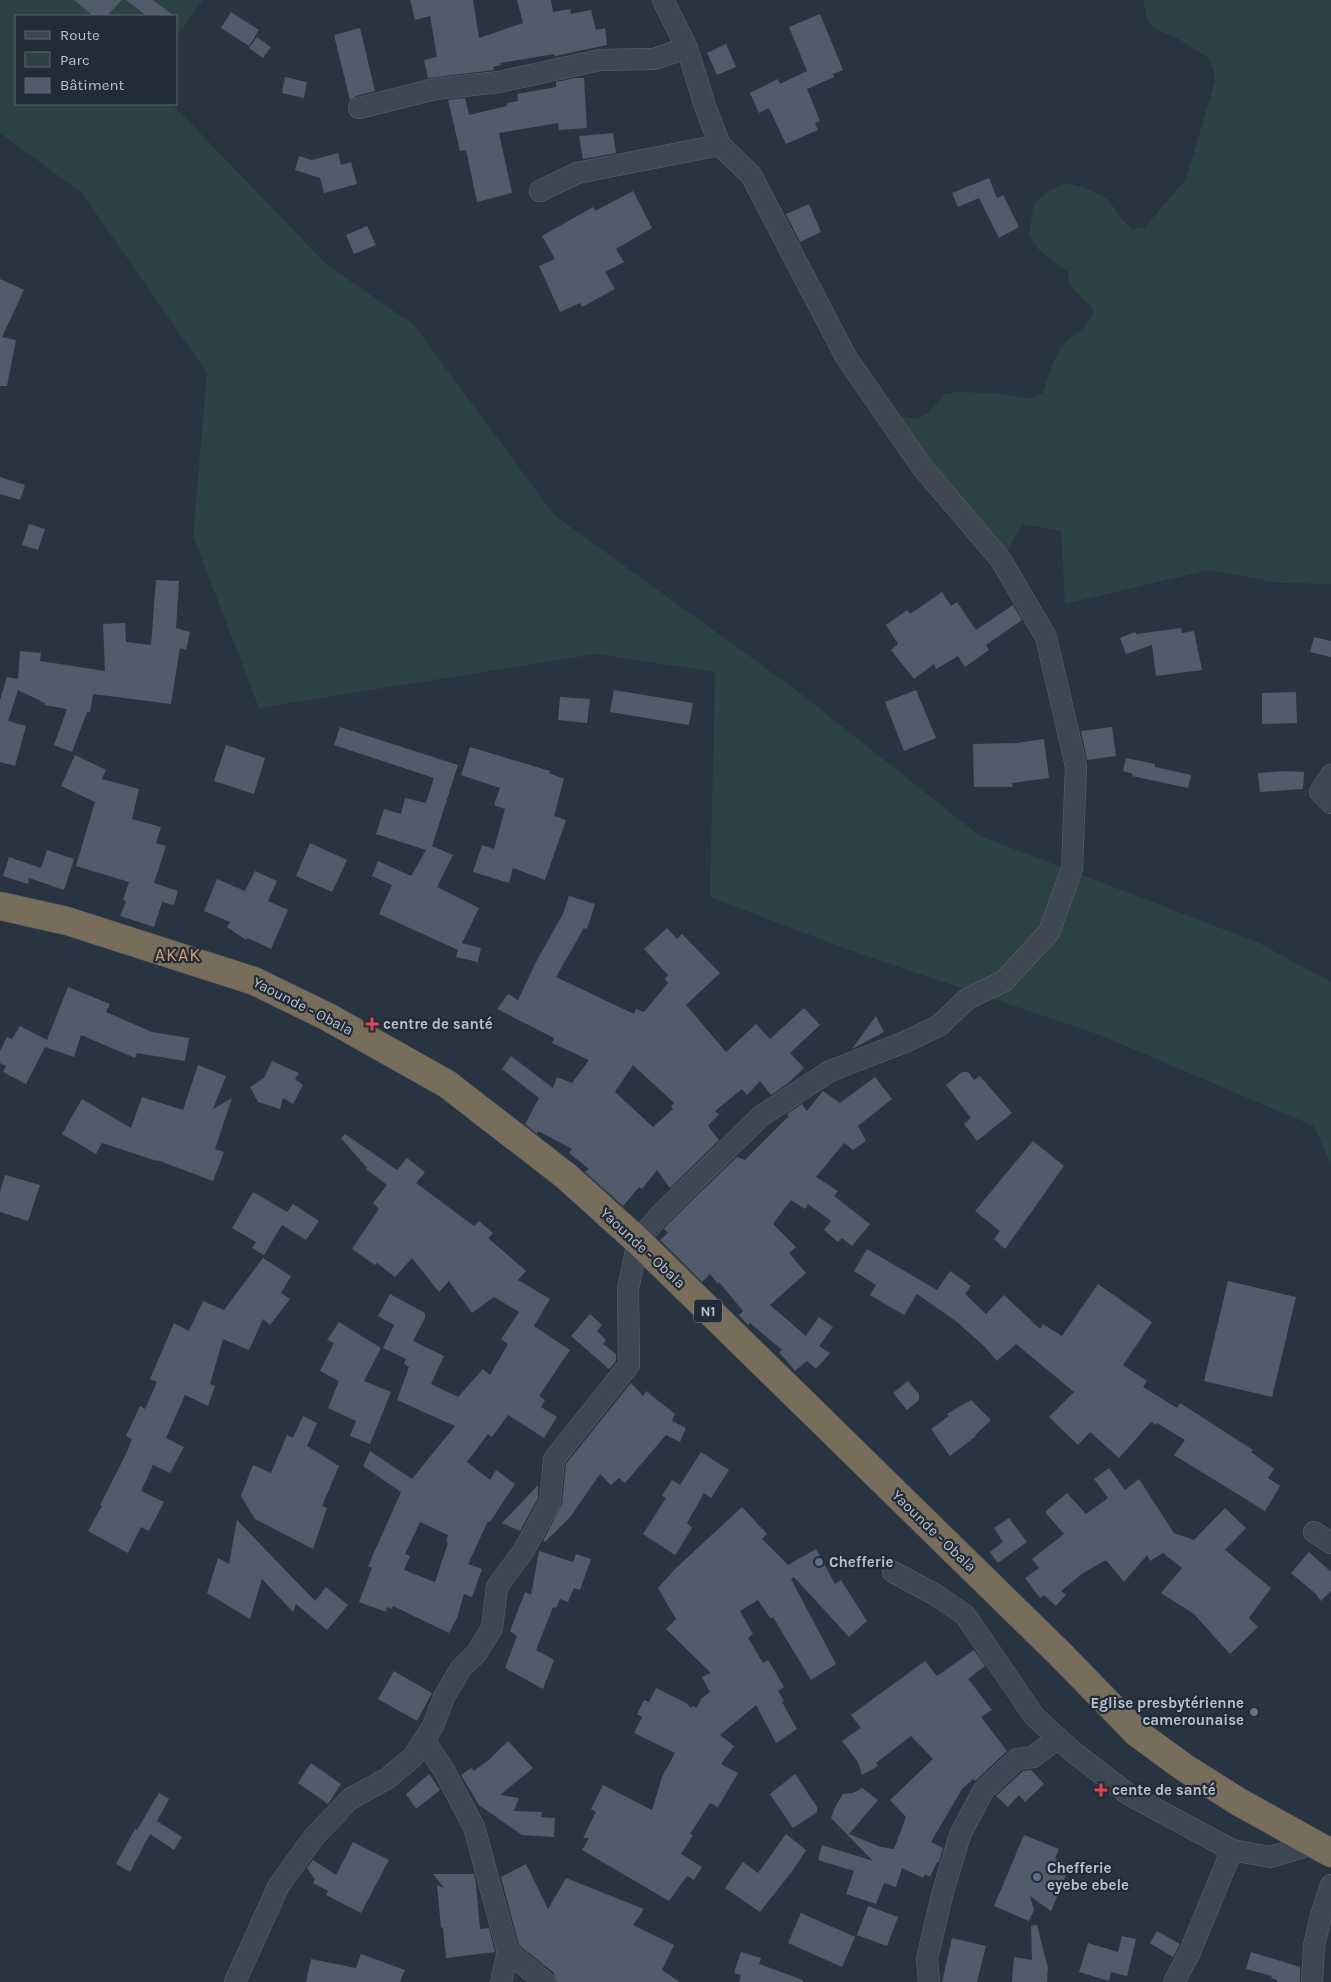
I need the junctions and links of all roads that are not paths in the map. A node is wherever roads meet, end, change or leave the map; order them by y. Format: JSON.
{"nodes":[{"id":1,"x":663,"y":0,"type":"edge"},
{"id":2,"x":687,"y":48,"type":"junction"},
{"id":3,"x":359,"y":108,"type":"dead end"},
{"id":4,"x":720,"y":145,"type":"junction"},
{"id":5,"x":540,"y":191,"type":"dead end"},
{"id":6,"x":1331,"y":775,"type":"edge"},
{"id":7,"x":1331,"y":803,"type":"edge"},
{"id":8,"x":0,"y":906,"type":"edge"},
{"id":9,"x":638,"y":1242,"type":"junction"},
{"id":10,"x":893,"y":1572,"type":"dead end"},
{"id":11,"x":1058,"y":1738,"type":"junction"},
{"id":12,"x":424,"y":1740,"type":"junction"},
{"id":13,"x":1322,"y":1849,"type":"edge"},
{"id":14,"x":1232,"y":1850,"type":"junction"},
{"id":15,"x":1331,"y":1885,"type":"edge"},
{"id":16,"x":508,"y":1952,"type":"junction"},
{"id":17,"x":235,"y":1982,"type":"edge"},
{"id":18,"x":501,"y":1982,"type":"edge"},
{"id":19,"x":545,"y":1982,"type":"edge"},
{"id":20,"x":928,"y":1982,"type":"edge"},
{"id":21,"x":1174,"y":1982,"type":"edge"},
{"id":22,"x":1312,"y":1982,"type":"edge"}],
"edges":[{"from":1,"to":2,"type":"street"},
{"from":2,"to":3,"type":"street"},
{"from":2,"to":4,"type":"street"},
{"from":4,"to":5,"type":"street"},
{"from":4,"to":9,"type":"street"},
{"from":6,"to":7,"type":"street"},
{"from":8,"to":9,"type":"highway","name":"Yaounde - Obala","number":"N1"},
{"from":9,"to":12,"type":"street"},
{"from":9,"to":13,"type":"highway","name":"Yaounde - Obala","number":"N1"},
{"from":10,"to":11,"type":"street"},
{"from":11,"to":14,"type":"street"},
{"from":11,"to":20,"type":"street"},
{"from":12,"to":16,"type":"street"},
{"from":12,"to":17,"type":"street"},
{"from":13,"to":14,"type":"street"},
{"from":14,"to":21,"type":"street"},
{"from":15,"to":22,"type":"street"},
{"from":16,"to":18,"type":"street"},
{"from":16,"to":19,"type":"street"}]}
